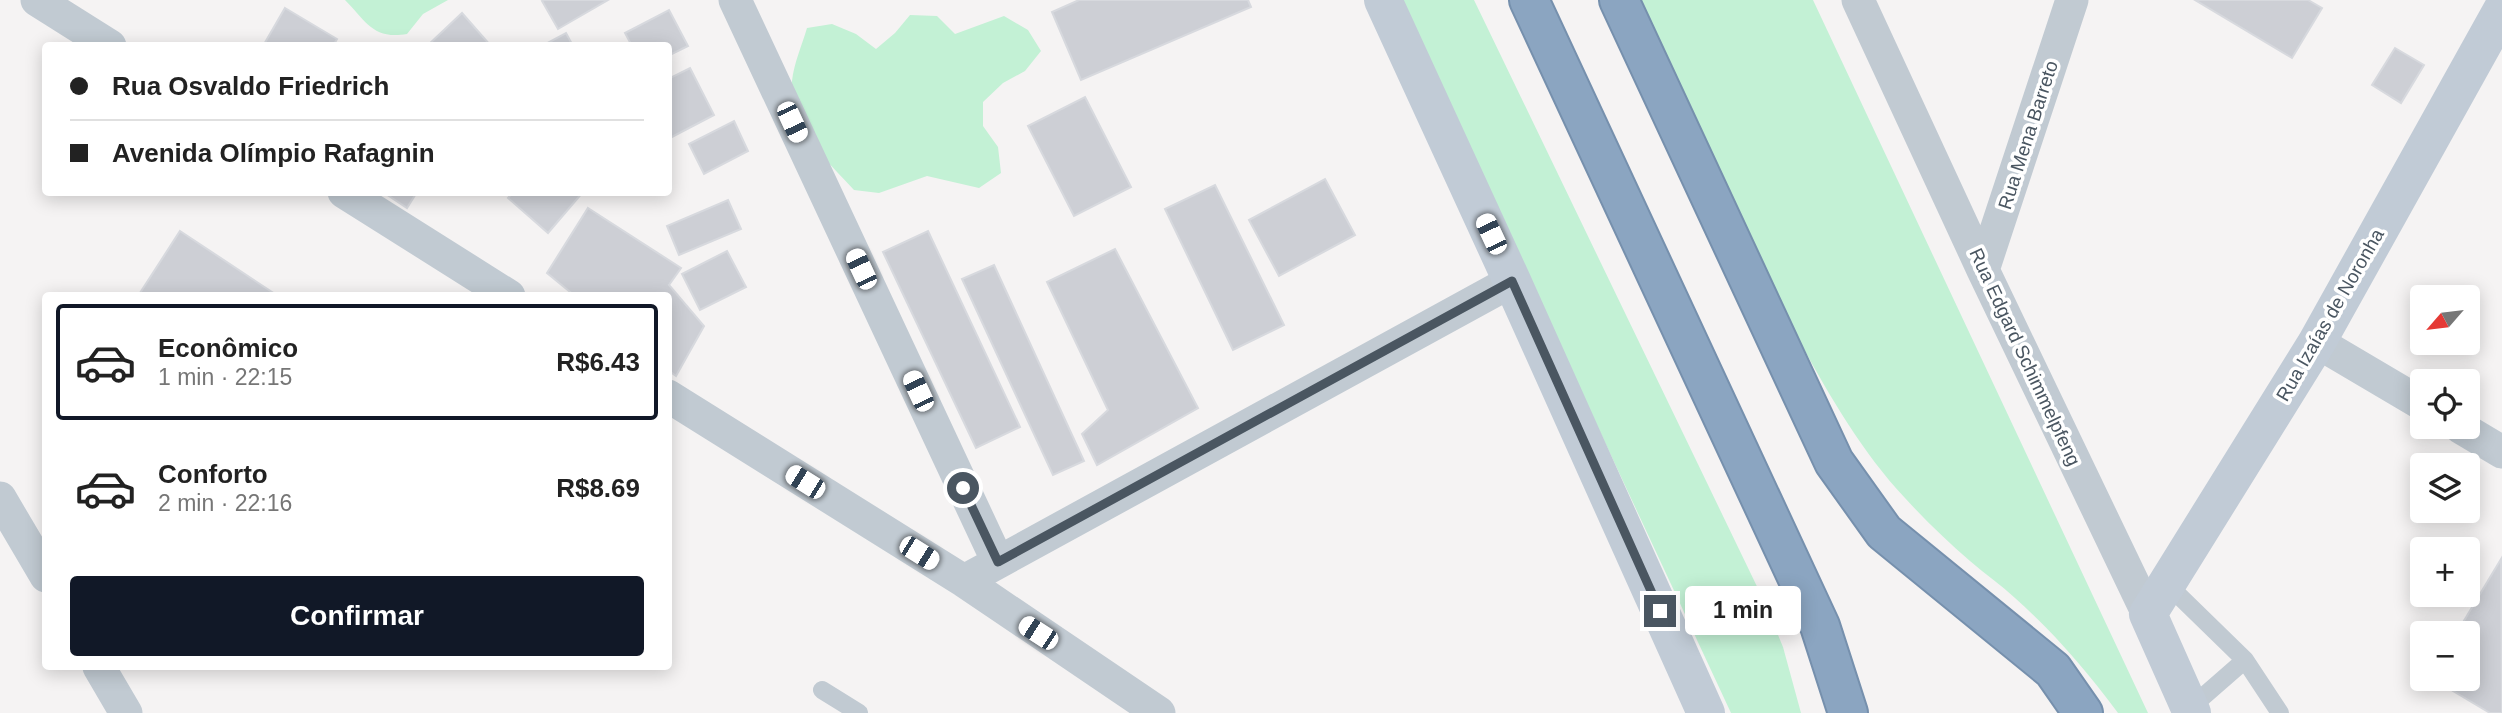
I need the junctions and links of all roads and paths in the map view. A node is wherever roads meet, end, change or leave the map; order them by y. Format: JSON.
{"nodes":[{"id":1,"x":37,"y":0,"type":"edge"},
{"id":2,"x":735,"y":0,"type":"edge"},
{"id":3,"x":1383,"y":0,"type":"edge"},
{"id":4,"x":1521,"y":0,"type":"edge"},
{"id":5,"x":1529,"y":0,"type":"edge"},
{"id":6,"x":1619,"y":0,"type":"edge"},
{"id":7,"x":1858,"y":0,"type":"edge"},
{"id":8,"x":2072,"y":0,"type":"edge"},
{"id":9,"x":2502,"y":10,"type":"edge"},
{"id":10,"x":104,"y":42,"type":"edge"},
{"id":11,"x":1569,"y":88,"type":"junction"},
{"id":12,"x":350,"y":196,"type":"edge"},
{"id":13,"x":1983,"y":270,"type":"junction"},
{"id":14,"x":1512,"y":281,"type":"junction"},
{"id":15,"x":503,"y":292,"type":"edge"},
{"id":16,"x":2317,"y":342,"type":"junction"},
{"id":17,"x":2410,"y":397,"type":"edge"},
{"id":18,"x":672,"y":398,"type":"edge"},
{"id":19,"x":2480,"y":439,"type":"edge"},
{"id":20,"x":2502,"y":452,"type":"edge"},
{"id":21,"x":0,"y":498,"type":"edge"},
{"id":22,"x":998,"y":562,"type":"junction"},
{"id":23,"x":42,"y":569,"type":"edge"},
{"id":24,"x":964,"y":581,"type":"junction"},
{"id":25,"x":2157,"y":598,"type":"junction"},
{"id":26,"x":2245,"y":660,"type":"junction"},
{"id":27,"x":101,"y":670,"type":"edge"},
{"id":28,"x":822,"y":690,"type":"dead end"},
{"id":29,"x":2191,"y":711,"type":"edge"},
{"id":30,"x":126,"y":713,"type":"edge"},
{"id":31,"x":859,"y":713,"type":"edge"},
{"id":32,"x":1159,"y":713,"type":"edge"},
{"id":33,"x":1706,"y":713,"type":"edge"},
{"id":34,"x":1847,"y":713,"type":"edge"},
{"id":35,"x":2083,"y":713,"type":"edge"},
{"id":36,"x":2280,"y":713,"type":"edge"}],
"edges":[{"from":1,"to":10,"type":"street"},
{"from":2,"to":22,"type":"street"},
{"from":3,"to":14,"type":"street"},
{"from":4,"to":11,"type":"highway"},
{"from":5,"to":11,"type":"highway"},
{"from":6,"to":35,"type":"highway"},
{"from":7,"to":13,"type":"street","name":"Rua Edgard Schimmelpfeng"},
{"from":8,"to":13,"type":"street","name":"Rua Mena Barreto"},
{"from":9,"to":16,"type":"street","name":"Rua Izaías de Noronha"},
{"from":11,"to":34,"type":"highway"},
{"from":12,"to":15,"type":"street"},
{"from":13,"to":25,"type":"street","name":"Rua Edgard Schimmelpfeng"},
{"from":14,"to":22,"type":"street"},
{"from":14,"to":33,"type":"street"},
{"from":16,"to":17,"type":"street"},
{"from":16,"to":25,"type":"street","name":"Rua Izaías de Noronha"},
{"from":18,"to":24,"type":"street"},
{"from":19,"to":20,"type":"street"},
{"from":21,"to":23,"type":"street"},
{"from":22,"to":24,"type":"street"},
{"from":24,"to":32,"type":"street"},
{"from":25,"to":26,"type":"lane"},
{"from":25,"to":29,"type":"street","name":"Rua Edgard Schimmelpfeng"},
{"from":26,"to":29,"type":"lane"},
{"from":26,"to":36,"type":"lane"},
{"from":27,"to":30,"type":"street"},
{"from":28,"to":31,"type":"lane"}]}
